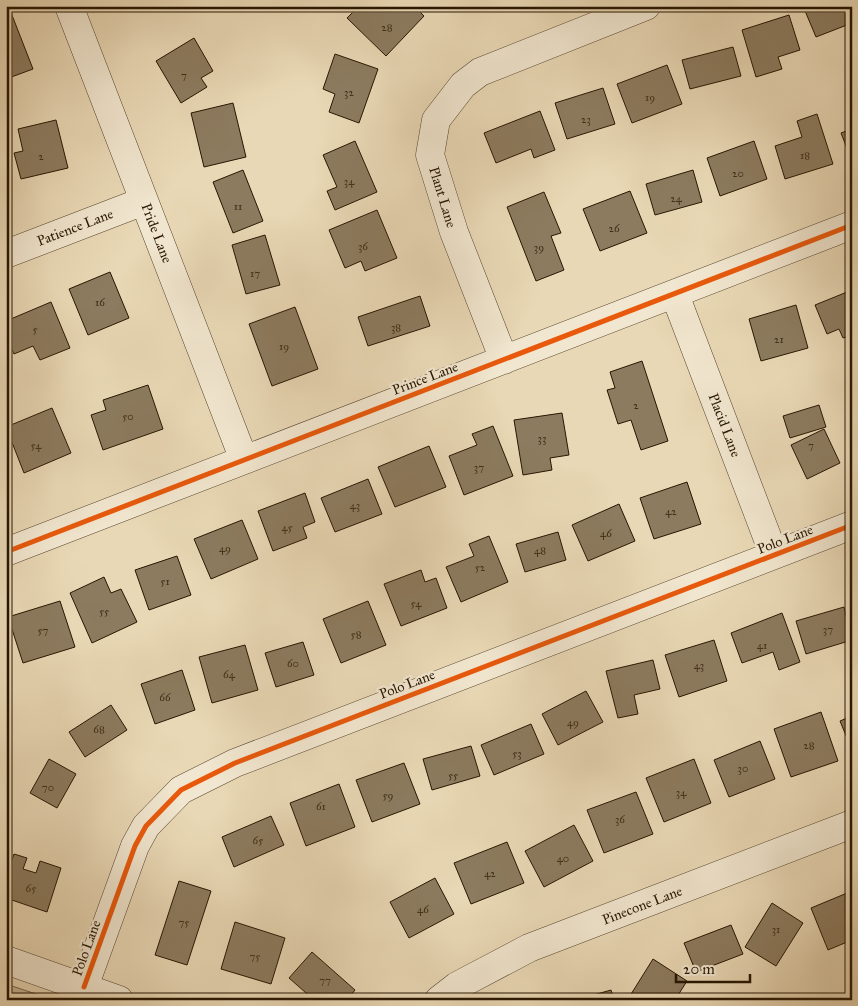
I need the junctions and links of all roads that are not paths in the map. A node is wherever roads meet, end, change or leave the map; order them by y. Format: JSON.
{"nodes":[{"id":1,"x":69,"y":6,"type":"edge"},
{"id":2,"x":646,"y":6,"type":"edge"},
{"id":3,"x":144,"y":201,"type":"junction"},
{"id":4,"x":852,"y":225,"type":"edge"},
{"id":5,"x":6,"y":254,"type":"edge"},
{"id":6,"x":675,"y":295,"type":"junction"},
{"id":7,"x":504,"y":360,"type":"junction"},
{"id":8,"x":244,"y":460,"type":"junction"},
{"id":9,"x":852,"y":525,"type":"edge"},
{"id":10,"x":6,"y":552,"type":"edge"},
{"id":11,"x":774,"y":555,"type":"junction"},
{"id":12,"x":852,"y":824,"type":"edge"},
{"id":13,"x":6,"y":960,"type":"edge"},
{"id":14,"x":84,"y":987,"type":"junction"},
{"id":15,"x":119,"y":1000,"type":"edge"},
{"id":16,"x":439,"y":1000,"type":"edge"}],
"edges":[{"from":1,"to":3,"type":"street","name":"Pride Lane"},
{"from":2,"to":7,"type":"street","name":"Plant Lane"},
{"from":3,"to":5,"type":"street","name":"Patience Lane"},
{"from":3,"to":8,"type":"street","name":"Pride Lane"},
{"from":4,"to":6,"type":"street","name":"Prince Lane"},
{"from":6,"to":7,"type":"street","name":"Prince Lane"},
{"from":6,"to":11,"type":"street","name":"Placid Lane"},
{"from":7,"to":8,"type":"street","name":"Prince Lane"},
{"from":8,"to":10,"type":"street","name":"Prince Lane"},
{"from":9,"to":11,"type":"street","name":"Polo Lane"},
{"from":11,"to":14,"type":"street","name":"Polo Lane"},
{"from":12,"to":16,"type":"street","name":"Pinecone Lane"},
{"from":13,"to":14,"type":"street"},
{"from":14,"to":15,"type":"street"}]}
